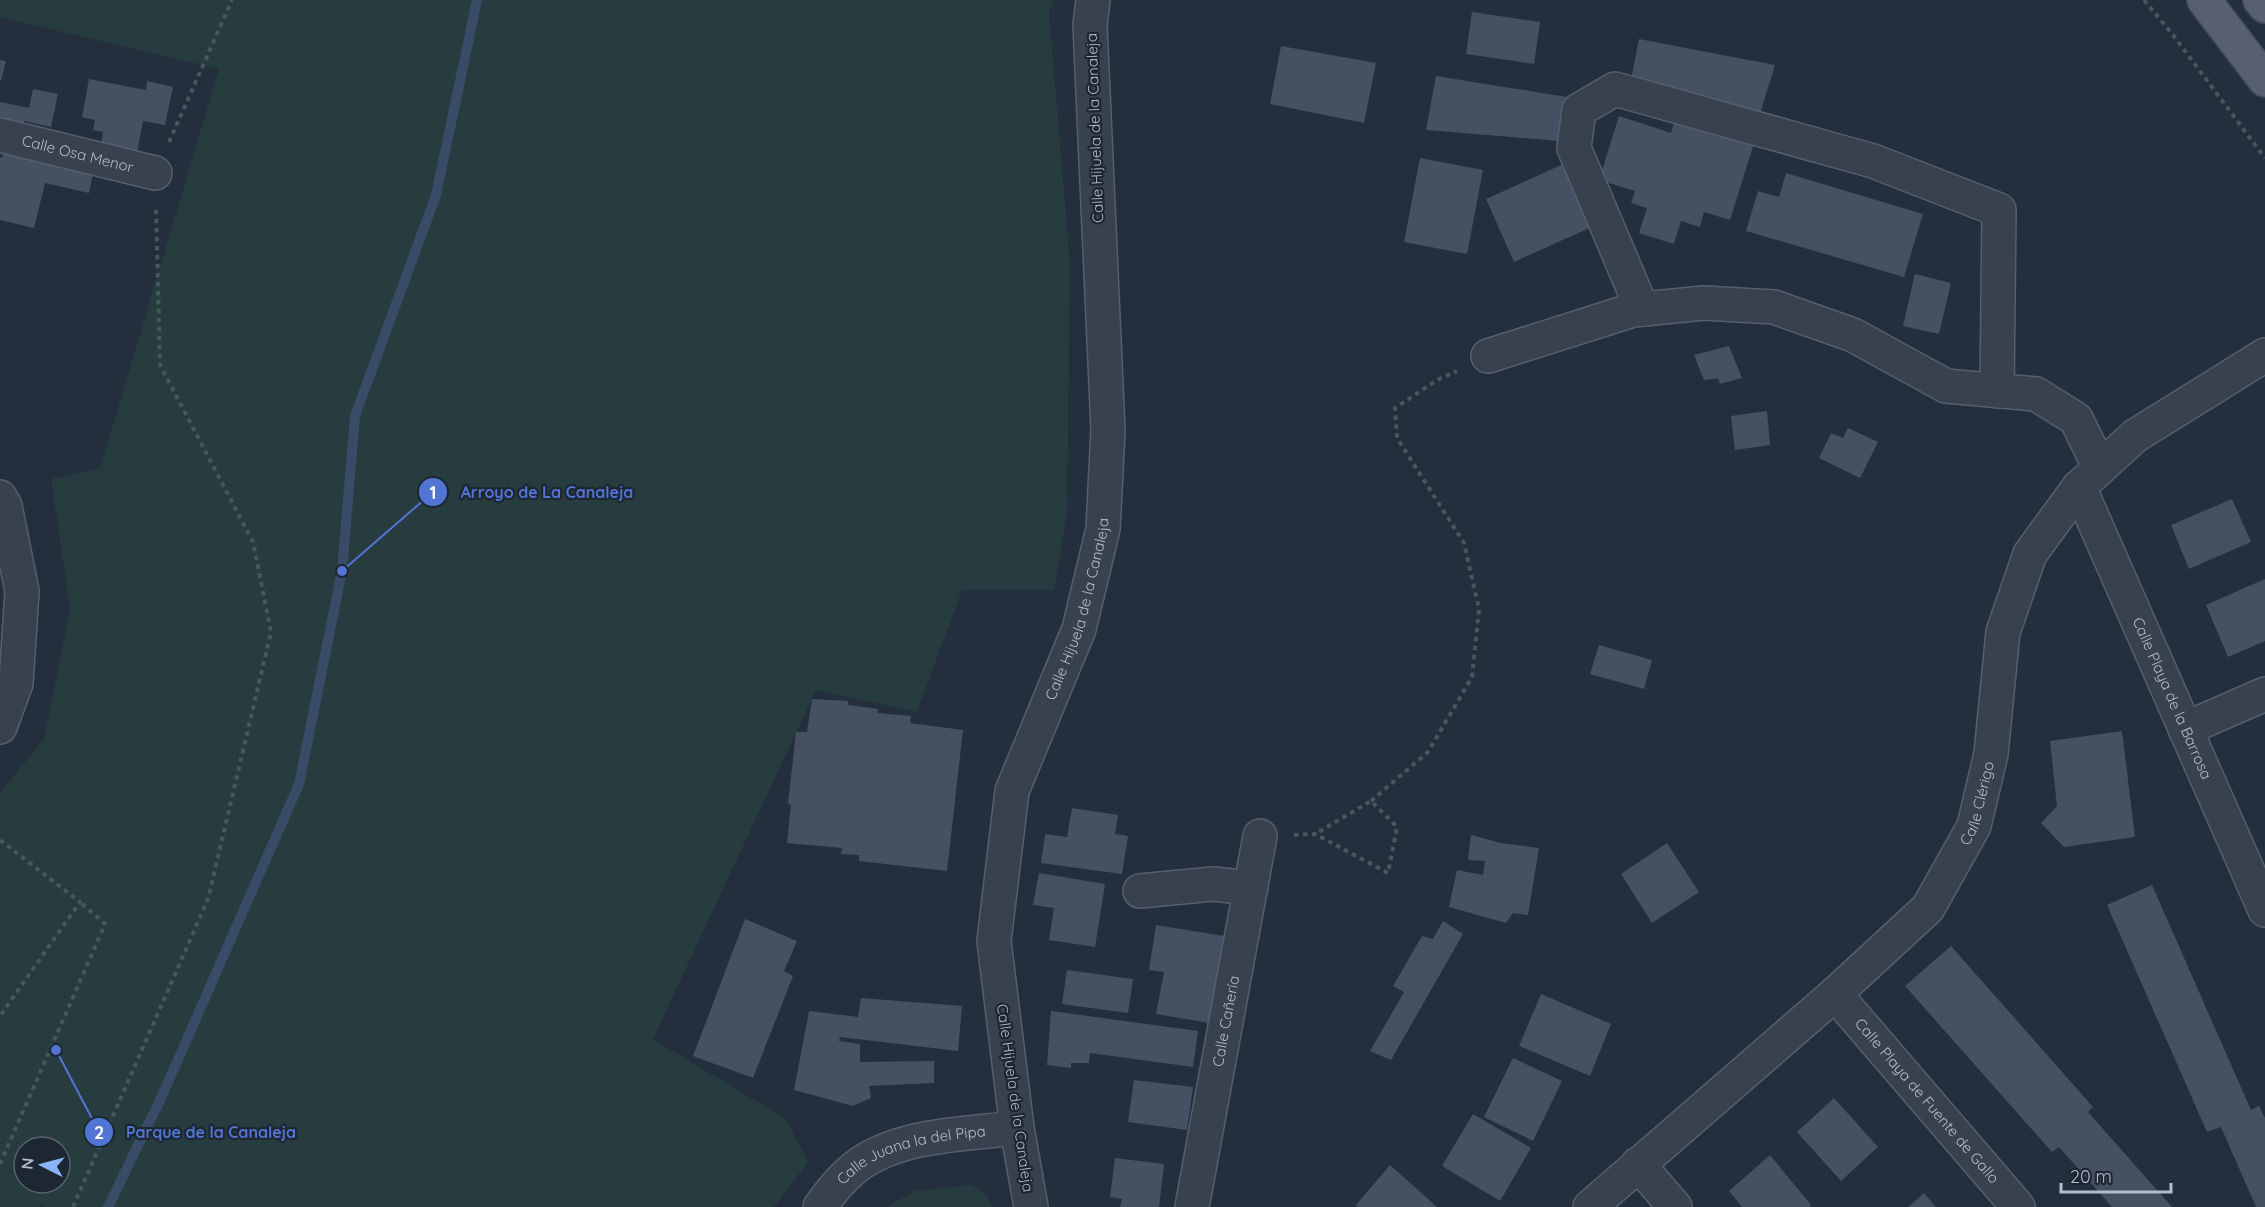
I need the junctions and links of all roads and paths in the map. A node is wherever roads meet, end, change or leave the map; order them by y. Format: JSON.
{"nodes":[{"id":1,"x":232,"y":0,"type":"edge"},
{"id":2,"x":1094,"y":0,"type":"edge"},
{"id":3,"x":2144,"y":0,"type":"edge"},
{"id":4,"x":2204,"y":0,"type":"edge"},
{"id":5,"x":2260,"y":0,"type":"edge"},
{"id":6,"x":2265,"y":6,"type":"edge"},
{"id":7,"x":2265,"y":80,"type":"edge"},
{"id":8,"x":0,"y":135,"type":"edge"},
{"id":9,"x":2265,"y":158,"type":"edge"},
{"id":10,"x":155,"y":173,"type":"junction"},
{"id":11,"x":1642,"y":309,"type":"junction"},
{"id":12,"x":2265,"y":355,"type":"edge"},
{"id":13,"x":1488,"y":356,"type":"joint"},
{"id":14,"x":1997,"y":391,"type":"junction"},
{"id":15,"x":2089,"y":477,"type":"junction"},
{"id":16,"x":0,"y":497,"type":"edge"},
{"id":17,"x":2265,"y":694,"type":"edge"},
{"id":18,"x":0,"y":727,"type":"edge"},
{"id":19,"x":2185,"y":729,"type":"junction"},
{"id":20,"x":1371,"y":801,"type":"junction"},
{"id":21,"x":1315,"y":834,"type":"junction"},
{"id":22,"x":1260,"y":836,"type":"joint"},
{"id":23,"x":0,"y":840,"type":"edge"},
{"id":24,"x":1251,"y":888,"type":"junction"},
{"id":25,"x":1140,"y":891,"type":"dead end"},
{"id":26,"x":80,"y":902,"type":"junction"},
{"id":27,"x":2265,"y":910,"type":"edge"},
{"id":28,"x":1835,"y":994,"type":"junction"},
{"id":29,"x":0,"y":1016,"type":"edge"},
{"id":30,"x":1017,"y":1128,"type":"junction"},
{"id":31,"x":0,"y":1164,"type":"edge"},
{"id":32,"x":1638,"y":1164,"type":"junction"},
{"id":33,"x":73,"y":1207,"type":"edge"},
{"id":34,"x":820,"y":1207,"type":"edge"},
{"id":35,"x":1031,"y":1207,"type":"edge"},
{"id":36,"x":1192,"y":1207,"type":"edge"},
{"id":37,"x":1590,"y":1207,"type":"edge"},
{"id":38,"x":1675,"y":1207,"type":"edge"},
{"id":39,"x":2019,"y":1207,"type":"edge"}],
"edges":[{"from":1,"to":10,"type":"path"},
{"from":2,"to":30,"type":"street","name":"Calle Hijuela de la Canaleja"},
{"from":3,"to":9,"type":"path"},
{"from":4,"to":7,"type":"main road"},
{"from":5,"to":6,"type":"main road"},
{"from":8,"to":10,"type":"street","name":"Calle Osa Menor"},
{"from":10,"to":33,"type":"path"},
{"from":11,"to":13,"type":"street","name":"Calle Playa de la Barrosa"},
{"from":11,"to":14,"type":"street","name":"Calle Playa de la Barrosa"},
{"from":11,"to":14,"type":"street"},
{"from":12,"to":15,"type":"street","name":"Calle Clérigo"},
{"from":13,"to":20,"type":"path"},
{"from":14,"to":15,"type":"street","name":"Calle Playa de la Barrosa"},
{"from":15,"to":19,"type":"street","name":"Calle Playa de la Barrosa"},
{"from":15,"to":28,"type":"street","name":"Calle Clérigo"},
{"from":16,"to":18,"type":"street"},
{"from":17,"to":19,"type":"street"},
{"from":19,"to":27,"type":"street","name":"Calle Playa de la Barrosa"},
{"from":20,"to":21,"type":"path"},
{"from":20,"to":21,"type":"path"},
{"from":21,"to":22,"type":"path"},
{"from":22,"to":24,"type":"street","name":"Calle Cañería"},
{"from":23,"to":26,"type":"path"},
{"from":24,"to":25,"type":"street"},
{"from":24,"to":36,"type":"street","name":"Calle Cañería"},
{"from":26,"to":29,"type":"path"},
{"from":26,"to":31,"type":"path"},
{"from":28,"to":32,"type":"street","name":"Calle Clérigo"},
{"from":28,"to":39,"type":"street","name":"Calle Playa de Fuente de Gallo"},
{"from":30,"to":34,"type":"street","name":"Calle Juana la del Pipa"},
{"from":30,"to":35,"type":"street","name":"Calle Hijuela de la Canaleja"},
{"from":32,"to":37,"type":"street","name":"Calle Clérigo"},
{"from":32,"to":38,"type":"street"}]}
